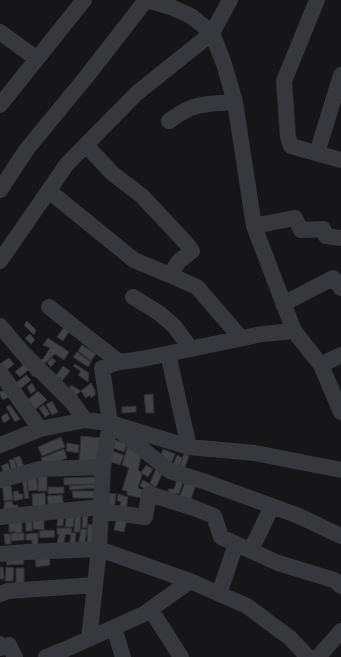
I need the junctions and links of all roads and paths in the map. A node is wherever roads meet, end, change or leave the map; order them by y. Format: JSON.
{"nodes":[{"id":1,"x":84,"y":0,"type":"edge"},
{"id":2,"x":230,"y":0,"type":"edge"},
{"id":3,"x":317,"y":0,"type":"edge"},
{"id":4,"x":172,"y":3,"type":"edge"},
{"id":5,"x":0,"y":32,"type":"edge"},
{"id":6,"x":212,"y":33,"type":"junction"},
{"id":7,"x":37,"y":59,"type":"junction"},
{"id":8,"x":341,"y":75,"type":"edge"},
{"id":9,"x":235,"y":102,"type":"junction"},
{"id":10,"x":0,"y":105,"type":"edge"},
{"id":11,"x":169,"y":121,"type":"dead end"},
{"id":12,"x":86,"y":145,"type":"junction"},
{"id":13,"x":317,"y":153,"type":"junction"},
{"id":14,"x":341,"y":160,"type":"edge"},
{"id":15,"x":0,"y":190,"type":"edge"},
{"id":16,"x":49,"y":191,"type":"junction"},
{"id":17,"x":254,"y":226,"type":"junction"},
{"id":18,"x":341,"y":238,"type":"edge"},
{"id":19,"x":3,"y":251,"type":"edge"},
{"id":20,"x":170,"y":275,"type":"junction"},
{"id":21,"x":341,"y":288,"type":"edge"},
{"id":22,"x":133,"y":297,"type":"dead end"},
{"id":23,"x":283,"y":304,"type":"junction"},
{"id":24,"x":49,"y":307,"type":"dead end"},
{"id":25,"x":0,"y":326,"type":"edge"},
{"id":26,"x":294,"y":332,"type":"junction"},
{"id":27,"x":241,"y":338,"type":"junction"},
{"id":28,"x":191,"y":348,"type":"junction"},
{"id":29,"x":168,"y":354,"type":"junction"},
{"id":30,"x":341,"y":356,"type":"edge"},
{"id":31,"x":119,"y":362,"type":"junction"},
{"id":32,"x":321,"y":364,"type":"junction"},
{"id":33,"x":0,"y":372,"type":"edge"},
{"id":34,"x":341,"y":412,"type":"edge"},
{"id":35,"x":85,"y":420,"type":"junction"},
{"id":36,"x":110,"y":423,"type":"junction"},
{"id":37,"x":40,"y":429,"type":"junction"},
{"id":38,"x":0,"y":445,"type":"edge"},
{"id":39,"x":189,"y":447,"type":"junction"},
{"id":40,"x":103,"y":466,"type":"junction"},
{"id":41,"x":341,"y":470,"type":"edge"},
{"id":42,"x":0,"y":480,"type":"edge"},
{"id":43,"x":272,"y":506,"type":"junction"},
{"id":44,"x":101,"y":509,"type":"junction"},
{"id":45,"x":0,"y":517,"type":"edge"},
{"id":46,"x":341,"y":536,"type":"edge"},
{"id":47,"x":236,"y":544,"type":"junction"},
{"id":48,"x":99,"y":549,"type":"junction"},
{"id":49,"x":251,"y":550,"type":"junction"},
{"id":50,"x":0,"y":554,"type":"edge"},
{"id":51,"x":190,"y":581,"type":"junction"},
{"id":52,"x":95,"y":585,"type":"junction"},
{"id":53,"x":341,"y":586,"type":"edge"},
{"id":54,"x":0,"y":594,"type":"edge"},
{"id":55,"x":219,"y":594,"type":"junction"},
{"id":56,"x":151,"y":610,"type":"junction"},
{"id":57,"x":114,"y":628,"type":"junction"},
{"id":58,"x":341,"y":630,"type":"edge"},
{"id":59,"x":89,"y":639,"type":"junction"},
{"id":60,"x":0,"y":644,"type":"edge"},
{"id":61,"x":15,"y":657,"type":"edge"},
{"id":62,"x":46,"y":657,"type":"edge"},
{"id":63,"x":124,"y":657,"type":"edge"},
{"id":64,"x":181,"y":657,"type":"edge"},
{"id":65,"x":308,"y":657,"type":"edge"},
{"id":66,"x":318,"y":657,"type":"edge"}],
"edges":[{"from":1,"to":7,"type":"street"},
{"from":2,"to":6,"type":"street"},
{"from":3,"to":13,"type":"street"},
{"from":4,"to":6,"type":"street"},
{"from":4,"to":15,"type":"street"},
{"from":5,"to":7,"type":"street"},
{"from":6,"to":9,"type":"street"},
{"from":6,"to":12,"type":"street"},
{"from":7,"to":10,"type":"street"},
{"from":8,"to":13,"type":"street"},
{"from":9,"to":11,"type":"street"},
{"from":9,"to":17,"type":"street"},
{"from":12,"to":16,"type":"street"},
{"from":12,"to":20,"type":"street"},
{"from":13,"to":14,"type":"street"},
{"from":16,"to":19,"type":"street"},
{"from":16,"to":20,"type":"street"},
{"from":17,"to":18,"type":"street"},
{"from":17,"to":23,"type":"street"},
{"from":20,"to":27,"type":"street"},
{"from":21,"to":23,"type":"street"},
{"from":22,"to":28,"type":"street"},
{"from":23,"to":26,"type":"street"},
{"from":24,"to":31,"type":"street"},
{"from":25,"to":35,"type":"street"},
{"from":26,"to":27,"type":"street"},
{"from":26,"to":32,"type":"street"},
{"from":27,"to":28,"type":"street"},
{"from":28,"to":29,"type":"street"},
{"from":29,"to":31,"type":"street"},
{"from":29,"to":39,"type":"street"},
{"from":30,"to":32,"type":"street"},
{"from":31,"to":36,"type":"street"},
{"from":32,"to":34,"type":"street"},
{"from":33,"to":37,"type":"street"},
{"from":35,"to":36,"type":"street"},
{"from":35,"to":37,"type":"street"},
{"from":36,"to":39,"type":"street"},
{"from":36,"to":40,"type":"street"},
{"from":36,"to":43,"type":"street"},
{"from":37,"to":38,"type":"street"},
{"from":39,"to":41,"type":"street"},
{"from":40,"to":42,"type":"street"},
{"from":40,"to":44,"type":"street"},
{"from":43,"to":46,"type":"street"},
{"from":43,"to":49,"type":"street"},
{"from":44,"to":45,"type":"street"},
{"from":44,"to":47,"type":"street"},
{"from":44,"to":48,"type":"street"},
{"from":47,"to":49,"type":"street"},
{"from":47,"to":55,"type":"street"},
{"from":48,"to":50,"type":"street"},
{"from":48,"to":51,"type":"street"},
{"from":48,"to":52,"type":"street"},
{"from":49,"to":53,"type":"street"},
{"from":51,"to":55,"type":"street"},
{"from":51,"to":56,"type":"street"},
{"from":52,"to":54,"type":"street"},
{"from":52,"to":59,"type":"street"},
{"from":55,"to":65,"type":"street"},
{"from":56,"to":57,"type":"street"},
{"from":56,"to":64,"type":"street"},
{"from":57,"to":59,"type":"street"},
{"from":57,"to":63,"type":"street"},
{"from":58,"to":66,"type":"street"},
{"from":59,"to":62,"type":"street"},
{"from":60,"to":61,"type":"street"}]}
